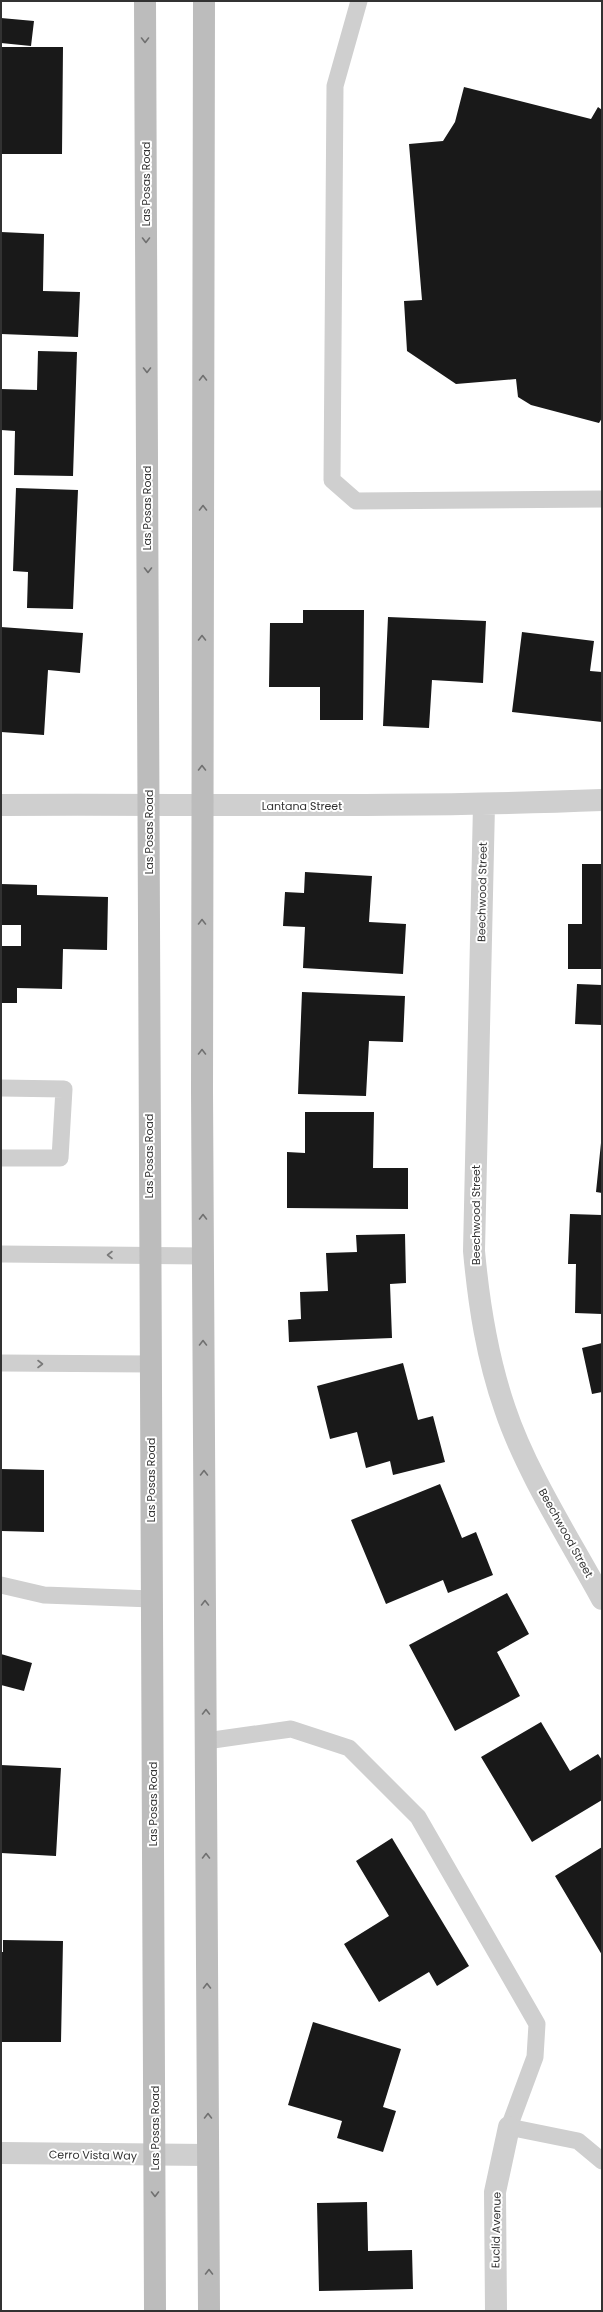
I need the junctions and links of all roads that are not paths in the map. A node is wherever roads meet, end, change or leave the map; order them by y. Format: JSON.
{"nodes":[{"id":1,"x":145,"y":1,"type":"edge"},
{"id":2,"x":204,"y":1,"type":"edge"},
{"id":3,"x":359,"y":1,"type":"edge"},
{"id":4,"x":602,"y":499,"type":"edge"},
{"id":5,"x":602,"y":800,"type":"edge"},
{"id":6,"x":149,"y":804,"type":"junction"},
{"id":7,"x":1,"y":805,"type":"edge"},
{"id":8,"x":484,"y":805,"type":"junction"},
{"id":9,"x":202,"y":807,"type":"junction"},
{"id":10,"x":1,"y":1088,"type":"edge"},
{"id":11,"x":1,"y":1158,"type":"edge"},
{"id":12,"x":1,"y":1254,"type":"edge"},
{"id":13,"x":150,"y":1255,"type":"junction"},
{"id":14,"x":203,"y":1256,"type":"junction"},
{"id":15,"x":1,"y":1363,"type":"edge"},
{"id":16,"x":150,"y":1364,"type":"junction"},
{"id":17,"x":1,"y":1585,"type":"edge"},
{"id":18,"x":152,"y":1599,"type":"junction"},
{"id":19,"x":602,"y":1599,"type":"edge"},
{"id":20,"x":206,"y":1741,"type":"junction"},
{"id":21,"x":509,"y":2127,"type":"junction"},
{"id":22,"x":1,"y":2153,"type":"edge"},
{"id":23,"x":155,"y":2155,"type":"junction"},
{"id":24,"x":208,"y":2155,"type":"junction"},
{"id":25,"x":602,"y":2161,"type":"edge"},
{"id":26,"x":155,"y":2311,"type":"edge"},
{"id":27,"x":209,"y":2311,"type":"edge"},
{"id":28,"x":496,"y":2311,"type":"edge"}],
"edges":[{"from":1,"to":6,"type":"main road","name":"Las Posas Road","one_way":true},
{"from":9,"to":2,"type":"main road","one_way":true},
{"from":3,"to":4,"type":"lane"},
{"from":5,"to":8,"type":"street","name":"Lantana Street"},
{"from":6,"to":7,"type":"street","name":"Lantana Street"},
{"from":6,"to":9,"type":"street","name":"Lantana Street"},
{"from":6,"to":13,"type":"main road","name":"Las Posas Road"},
{"from":8,"to":9,"type":"street","name":"Lantana Street"},
{"from":8,"to":19,"type":"street","name":"Beechwood Street"},
{"from":14,"to":9,"type":"main road","one_way":true},
{"from":10,"to":11,"type":"lane"},
{"from":13,"to":12,"type":"lane","one_way":true},
{"from":13,"to":14,"type":"lane"},
{"from":13,"to":16,"type":"main road","name":"Las Posas Road"},
{"from":20,"to":14,"type":"main road","one_way":true},
{"from":15,"to":16,"type":"lane","one_way":true},
{"from":16,"to":18,"type":"main road","name":"Las Posas Road"},
{"from":17,"to":18,"type":"lane"},
{"from":18,"to":23,"type":"main road","name":"Las Posas Road"},
{"from":20,"to":21,"type":"lane"},
{"from":24,"to":20,"type":"main road","one_way":true},
{"from":21,"to":25,"type":"lane"},
{"from":21,"to":28,"type":"street","name":"Euclid Avenue"},
{"from":22,"to":23,"type":"street","name":"Cerro Vista Way"},
{"from":23,"to":24,"type":"street","name":"Cerro Vista Way"},
{"from":23,"to":26,"type":"main road","name":"Las Posas Road","one_way":true},
{"from":27,"to":24,"type":"main road","one_way":true}]}
